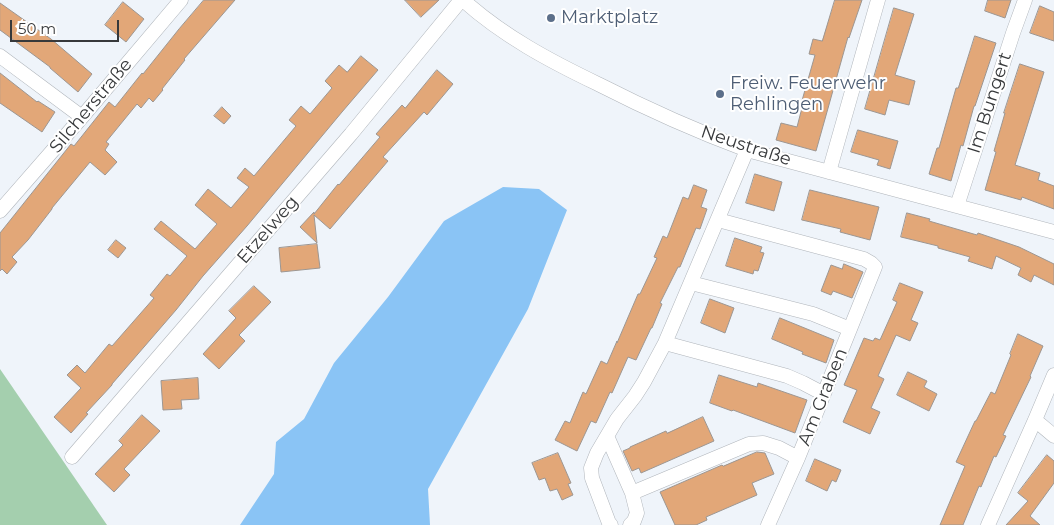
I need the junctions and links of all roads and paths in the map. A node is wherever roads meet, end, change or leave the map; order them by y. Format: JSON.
{"nodes":[{"id":1,"x":181,"y":0,"type":"edge"},
{"id":2,"x":462,"y":0,"type":"edge"},
{"id":3,"x":878,"y":0,"type":"edge"},
{"id":4,"x":1025,"y":0,"type":"edge"},
{"id":5,"x":0,"y":56,"type":"edge"},
{"id":6,"x":82,"y":117,"type":"junction"},
{"id":7,"x":747,"y":150,"type":"junction"},
{"id":8,"x":829,"y":172,"type":"junction"},
{"id":9,"x":957,"y":206,"type":"junction"},
{"id":10,"x":0,"y":211,"type":"edge"},
{"id":11,"x":718,"y":220,"type":"junction"},
{"id":12,"x":1054,"y":232,"type":"edge"},
{"id":13,"x":691,"y":283,"type":"junction"},
{"id":14,"x":850,"y":329,"type":"junction"},
{"id":15,"x":665,"y":343,"type":"junction"},
{"id":16,"x":1054,"y":375,"type":"edge"},
{"id":17,"x":824,"y":394,"type":"junction"},
{"id":18,"x":1035,"y":420,"type":"junction"},
{"id":19,"x":607,"y":436,"type":"junction"},
{"id":20,"x":1054,"y":436,"type":"edge"},
{"id":21,"x":72,"y":457,"type":"dead end"},
{"id":22,"x":798,"y":458,"type":"junction"},
{"id":23,"x":632,"y":494,"type":"junction"},
{"id":24,"x":611,"y":525,"type":"edge"},
{"id":25,"x":630,"y":525,"type":"edge"},
{"id":26,"x":768,"y":525,"type":"edge"},
{"id":27,"x":988,"y":525,"type":"edge"}],
"edges":[{"from":1,"to":6,"type":"street","name":"Silcherstraße"},
{"from":2,"to":7,"type":"street","name":"Neustraße"},
{"from":2,"to":21,"type":"street","name":"Etzelweg"},
{"from":3,"to":8,"type":"street"},
{"from":4,"to":9,"type":"street","name":"Im Bungert"},
{"from":5,"to":6,"type":"street"},
{"from":6,"to":10,"type":"street","name":"Silcherstraße"},
{"from":7,"to":8,"type":"street","name":"Neustraße"},
{"from":7,"to":11,"type":"street"},
{"from":8,"to":9,"type":"street","name":"Neustraße"},
{"from":9,"to":12,"type":"street","name":"Neustraße"},
{"from":11,"to":13,"type":"street"},
{"from":11,"to":14,"type":"street","name":"Am Graben"},
{"from":13,"to":14,"type":"street"},
{"from":13,"to":15,"type":"street"},
{"from":14,"to":17,"type":"street","name":"Am Graben"},
{"from":15,"to":17,"type":"street"},
{"from":15,"to":19,"type":"street"},
{"from":16,"to":18,"type":"street"},
{"from":17,"to":22,"type":"street","name":"Am Graben"},
{"from":18,"to":20,"type":"street"},
{"from":18,"to":27,"type":"street"},
{"from":19,"to":23,"type":"street"},
{"from":19,"to":24,"type":"street"},
{"from":22,"to":23,"type":"street"},
{"from":22,"to":26,"type":"street","name":"Am Graben"},
{"from":23,"to":25,"type":"street"}]}
